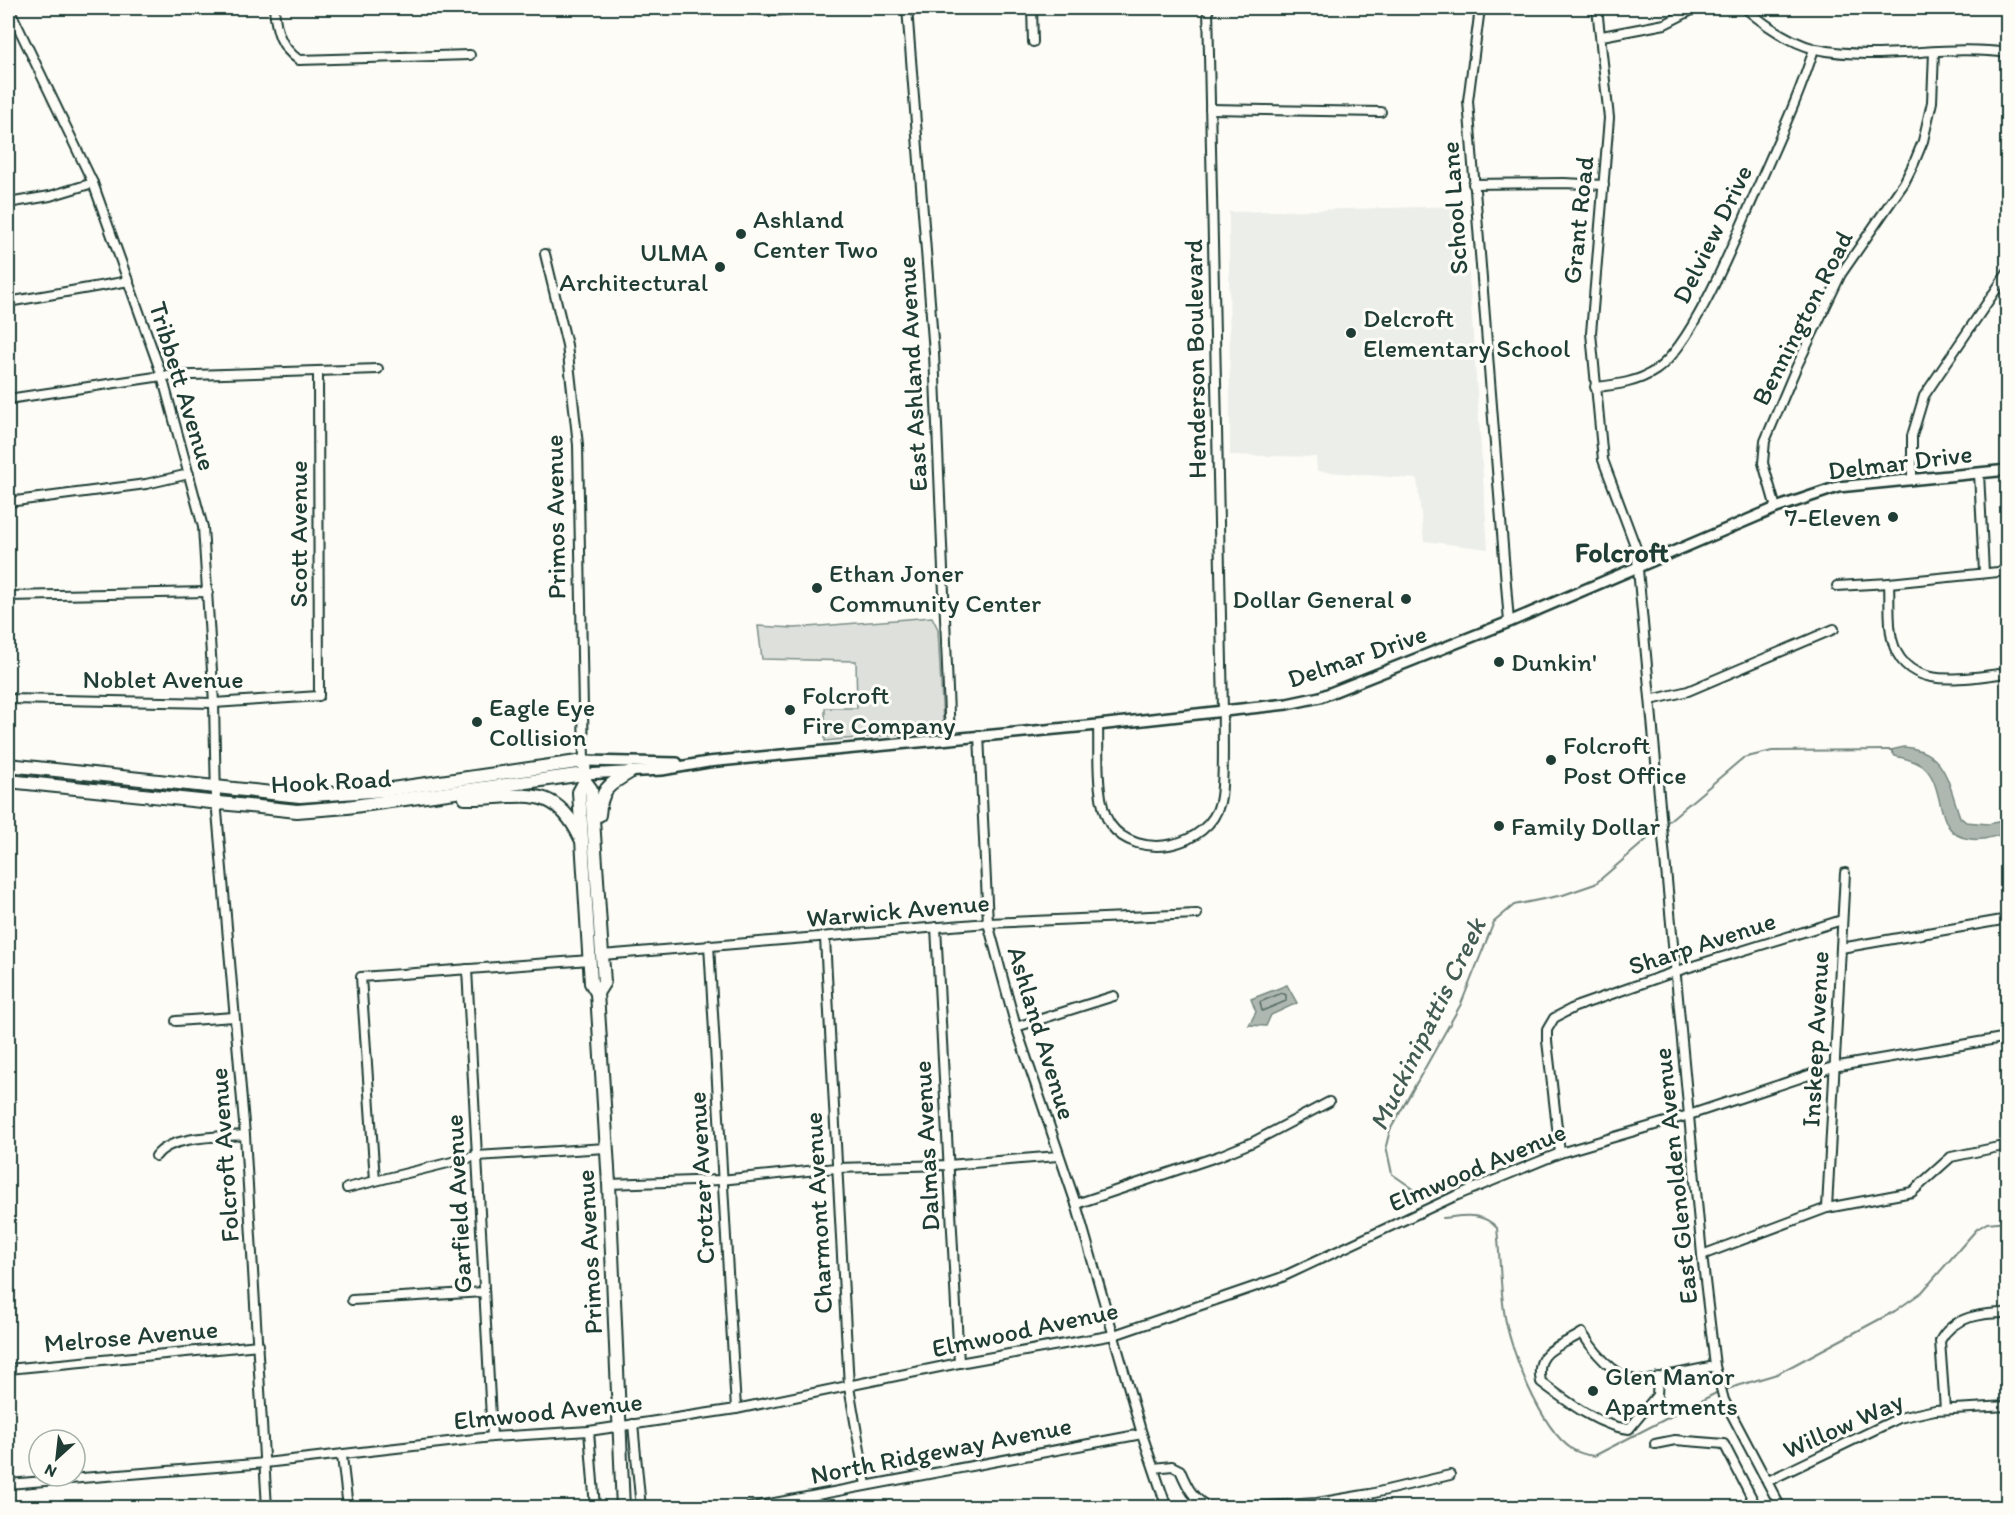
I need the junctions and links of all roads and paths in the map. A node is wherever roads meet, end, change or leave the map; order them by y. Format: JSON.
{"nodes":[{"id":1,"x":9,"y":8,"type":"edge"},
{"id":2,"x":274,"y":8,"type":"edge"},
{"id":3,"x":754,"y":8,"type":"edge"},
{"id":4,"x":807,"y":8,"type":"edge"},
{"id":5,"x":908,"y":8,"type":"edge"},
{"id":6,"x":1032,"y":8,"type":"edge"},
{"id":7,"x":1208,"y":8,"type":"edge"},
{"id":8,"x":1480,"y":8,"type":"edge"},
{"id":9,"x":1597,"y":8,"type":"edge"},
{"id":10,"x":1696,"y":8,"type":"edge"},
{"id":11,"x":1745,"y":8,"type":"edge"},
{"id":12,"x":1602,"y":36,"type":"junction"},
{"id":13,"x":1033,"y":42,"type":"dead end"},
{"id":14,"x":1814,"y":49,"type":"junction"},
{"id":15,"x":1934,"y":52,"type":"junction"},
{"id":16,"x":2007,"y":53,"type":"edge"},
{"id":17,"x":470,"y":55,"type":"dead end"},
{"id":18,"x":1210,"y":109,"type":"junction"},
{"id":19,"x":1381,"y":112,"type":"dead end"},
{"id":20,"x":93,"y":183,"type":"junction"},
{"id":21,"x":1473,"y":184,"type":"junction"},
{"id":22,"x":1604,"y":185,"type":"junction"},
{"id":23,"x":8,"y":203,"type":"edge"},
{"id":24,"x":545,"y":254,"type":"dead end"},
{"id":25,"x":2007,"y":272,"type":"edge"},
{"id":26,"x":129,"y":281,"type":"junction"},
{"id":27,"x":8,"y":302,"type":"edge"},
{"id":28,"x":378,"y":369,"type":"dead end"},
{"id":29,"x":318,"y":373,"type":"junction"},
{"id":30,"x":162,"y":376,"type":"junction"},
{"id":31,"x":1595,"y":387,"type":"junction"},
{"id":32,"x":8,"y":399,"type":"edge"},
{"id":33,"x":2007,"y":470,"type":"edge"},
{"id":34,"x":1979,"y":473,"type":"junction"},
{"id":35,"x":189,"y":474,"type":"junction"},
{"id":36,"x":1912,"y":479,"type":"junction"},
{"id":37,"x":8,"y":502,"type":"edge"},
{"id":38,"x":1776,"y":508,"type":"junction"},
{"id":39,"x":1638,"y":567,"type":"junction"},
{"id":40,"x":2007,"y":571,"type":"edge"},
{"id":41,"x":1984,"y":573,"type":"junction"},
{"id":42,"x":1889,"y":584,"type":"junction"},
{"id":43,"x":1837,"y":586,"type":"dead end"},
{"id":44,"x":208,"y":592,"type":"junction"},
{"id":45,"x":8,"y":596,"type":"edge"},
{"id":46,"x":1509,"y":622,"type":"junction"},
{"id":47,"x":1834,"y":629,"type":"dead end"},
{"id":48,"x":2007,"y":674,"type":"edge"},
{"id":49,"x":319,"y":696,"type":"joint"},
{"id":50,"x":8,"y":699,"type":"edge"},
{"id":51,"x":1652,"y":700,"type":"junction"},
{"id":52,"x":214,"y":703,"type":"junction"},
{"id":53,"x":1223,"y":710,"type":"junction"},
{"id":54,"x":1098,"y":725,"type":"junction"},
{"id":55,"x":979,"y":735,"type":"junction"},
{"id":56,"x":950,"y":738,"type":"junction"},
{"id":57,"x":584,"y":761,"type":"junction"},
{"id":58,"x":690,"y":764,"type":"junction"},
{"id":59,"x":8,"y":765,"type":"edge"},
{"id":60,"x":630,"y":772,"type":"junction"},
{"id":61,"x":585,"y":778,"type":"junction"},
{"id":62,"x":8,"y":781,"type":"edge"},
{"id":63,"x":216,"y":785,"type":"junction"},
{"id":64,"x":443,"y":795,"type":"junction"},
{"id":65,"x":216,"y":800,"type":"junction"},
{"id":66,"x":1662,"y":826,"type":"joint"},
{"id":67,"x":589,"y":844,"type":"junction"},
{"id":68,"x":1845,"y":873,"type":"dead end"},
{"id":69,"x":1197,"y":914,"type":"dead end"},
{"id":70,"x":2007,"y":918,"type":"edge"},
{"id":71,"x":1842,"y":920,"type":"junction"},
{"id":72,"x":988,"y":923,"type":"junction"},
{"id":73,"x":936,"y":927,"type":"junction"},
{"id":74,"x":825,"y":938,"type":"junction"},
{"id":75,"x":709,"y":945,"type":"junction"},
{"id":76,"x":1841,"y":948,"type":"junction"},
{"id":77,"x":602,"y":955,"type":"junction"},
{"id":78,"x":590,"y":960,"type":"junction"},
{"id":79,"x":467,"y":969,"type":"junction"},
{"id":80,"x":1677,"y":971,"type":"junction"},
{"id":81,"x":597,"y":993,"type":"junction"},
{"id":82,"x":1114,"y":996,"type":"dead end"},
{"id":83,"x":234,"y":1017,"type":"junction"},
{"id":84,"x":176,"y":1022,"type":"dead end"},
{"id":85,"x":1016,"y":1027,"type":"junction"},
{"id":86,"x":2007,"y":1037,"type":"edge"},
{"id":87,"x":1833,"y":1067,"type":"junction"},
{"id":88,"x":1329,"y":1102,"type":"dead end"},
{"id":89,"x":1689,"y":1115,"type":"junction"},
{"id":90,"x":245,"y":1135,"type":"junction"},
{"id":91,"x":2007,"y":1145,"type":"edge"},
{"id":92,"x":606,"y":1148,"type":"junction"},
{"id":93,"x":1560,"y":1153,"type":"junction"},
{"id":94,"x":156,"y":1156,"type":"dead end"},
{"id":95,"x":476,"y":1156,"type":"junction"},
{"id":96,"x":1058,"y":1156,"type":"junction"},
{"id":97,"x":948,"y":1165,"type":"junction"},
{"id":98,"x":836,"y":1168,"type":"junction"},
{"id":99,"x":375,"y":1180,"type":"junction"},
{"id":100,"x":721,"y":1180,"type":"junction"},
{"id":101,"x":609,"y":1184,"type":"junction"},
{"id":102,"x":347,"y":1188,"type":"dead end"},
{"id":103,"x":1076,"y":1204,"type":"junction"},
{"id":104,"x":1827,"y":1208,"type":"junction"},
{"id":105,"x":1702,"y":1255,"type":"junction"},
{"id":106,"x":484,"y":1292,"type":"junction"},
{"id":107,"x":352,"y":1300,"type":"dead end"},
{"id":108,"x":2007,"y":1313,"type":"edge"},
{"id":109,"x":1114,"y":1335,"type":"junction"},
{"id":110,"x":258,"y":1345,"type":"junction"},
{"id":111,"x":959,"y":1363,"type":"junction"},
{"id":112,"x":1715,"y":1366,"type":"junction"},
{"id":113,"x":8,"y":1369,"type":"edge"},
{"id":114,"x":1658,"y":1377,"type":"junction"},
{"id":115,"x":849,"y":1387,"type":"junction"},
{"id":116,"x":2007,"y":1406,"type":"edge"},
{"id":117,"x":736,"y":1409,"type":"junction"},
{"id":118,"x":1945,"y":1409,"type":"junction"},
{"id":119,"x":626,"y":1425,"type":"junction"},
{"id":120,"x":589,"y":1431,"type":"junction"},
{"id":121,"x":1142,"y":1434,"type":"junction"},
{"id":122,"x":492,"y":1437,"type":"junction"},
{"id":123,"x":1654,"y":1444,"type":"dead end"},
{"id":124,"x":342,"y":1456,"type":"junction"},
{"id":125,"x":265,"y":1463,"type":"junction"},
{"id":126,"x":1154,"y":1468,"type":"junction"},
{"id":127,"x":1450,"y":1475,"type":"dead end"},
{"id":128,"x":1768,"y":1481,"type":"junction"},
{"id":129,"x":8,"y":1484,"type":"edge"},
{"id":130,"x":866,"y":1485,"type":"junction"},
{"id":131,"x":1779,"y":1507,"type":"edge"},
{"id":132,"x":267,"y":1508,"type":"edge"},
{"id":133,"x":348,"y":1508,"type":"edge"},
{"id":134,"x":596,"y":1508,"type":"edge"},
{"id":135,"x":623,"y":1508,"type":"edge"},
{"id":136,"x":641,"y":1508,"type":"edge"},
{"id":137,"x":748,"y":1508,"type":"edge"},
{"id":138,"x":1167,"y":1508,"type":"edge"},
{"id":139,"x":1211,"y":1508,"type":"edge"},
{"id":140,"x":1235,"y":1508,"type":"edge"},
{"id":141,"x":1757,"y":1508,"type":"edge"}],
"edges":[{"from":1,"to":20,"type":"street","name":"Tribbett Avenue"},
{"from":2,"to":17,"type":"street"},
{"from":3,"to":4,"type":"street"},
{"from":5,"to":56,"type":"street","name":"East Ashland Avenue"},
{"from":6,"to":13,"type":"street"},
{"from":7,"to":18,"type":"street","name":"Henderson Boulevard"},
{"from":8,"to":21,"type":"street","name":"School Lane"},
{"from":9,"to":12,"type":"street","name":"Grant Road"},
{"from":10,"to":12,"type":"street"},
{"from":11,"to":14,"type":"street"},
{"from":12,"to":22,"type":"street","name":"Grant Road"},
{"from":14,"to":15,"type":"street"},
{"from":14,"to":31,"type":"street","name":"Delview Drive"},
{"from":15,"to":16,"type":"street"},
{"from":15,"to":38,"type":"street","name":"Bennington Road"},
{"from":18,"to":19,"type":"street"},
{"from":18,"to":53,"type":"street","name":"Henderson Boulevard"},
{"from":20,"to":23,"type":"street"},
{"from":20,"to":26,"type":"street","name":"Tribbett Avenue"},
{"from":21,"to":22,"type":"street"},
{"from":21,"to":46,"type":"street","name":"School Lane"},
{"from":22,"to":31,"type":"street","name":"Grant Road"},
{"from":24,"to":57,"type":"street","name":"Primos Avenue"},
{"from":25,"to":36,"type":"street"},
{"from":26,"to":27,"type":"street"},
{"from":26,"to":30,"type":"street","name":"Tribbett Avenue"},
{"from":28,"to":29,"type":"street"},
{"from":29,"to":30,"type":"street"},
{"from":29,"to":49,"type":"street","name":"Scott Avenue"},
{"from":30,"to":32,"type":"street"},
{"from":30,"to":35,"type":"street","name":"Tribbett Avenue"},
{"from":31,"to":39,"type":"street","name":"Grant Road"},
{"from":33,"to":34,"type":"street","name":"Delmar Drive"},
{"from":34,"to":36,"type":"street","name":"Delmar Drive"},
{"from":34,"to":41,"type":"street"},
{"from":35,"to":37,"type":"street"},
{"from":35,"to":44,"type":"street","name":"Tribbett Avenue"},
{"from":36,"to":38,"type":"street","name":"Delmar Drive"},
{"from":38,"to":39,"type":"street","name":"Delmar Drive"},
{"from":39,"to":46,"type":"street","name":"Delmar Drive"},
{"from":39,"to":51,"type":"street","name":"Grant Road"},
{"from":40,"to":41,"type":"street"},
{"from":41,"to":42,"type":"street"},
{"from":42,"to":43,"type":"street"},
{"from":42,"to":48,"type":"street"},
{"from":44,"to":45,"type":"street"},
{"from":44,"to":52,"type":"street","name":"Tribbett Avenue"},
{"from":46,"to":53,"type":"street","name":"Delmar Drive"},
{"from":47,"to":51,"type":"street"},
{"from":49,"to":52,"type":"street","name":"Noblet Avenue"},
{"from":50,"to":52,"type":"street","name":"Noblet Avenue"},
{"from":51,"to":66,"type":"street","name":"Grant Road"},
{"from":52,"to":63,"type":"street","name":"Tribbett Avenue"},
{"from":53,"to":54,"type":"street","name":"Delmar Drive"},
{"from":53,"to":54,"type":"street","name":"Henderson Boulevard"},
{"from":54,"to":55,"type":"street","name":"Delmar Drive"},
{"from":55,"to":56,"type":"street","name":"Delmar Drive"},
{"from":55,"to":72,"type":"street","name":"Ashland Avenue"},
{"from":56,"to":58,"type":"street","name":"Delmar Drive"},
{"from":57,"to":58,"type":"street","name":"Delmar Drive"},
{"from":57,"to":61,"type":"main road","name":"Primos Avenue"},
{"from":57,"to":63,"type":"main road","name":"Hook Road"},
{"from":58,"to":60,"type":"street","name":"Delmar Drive"},
{"from":59,"to":63,"type":"main road","name":"Hook Road"},
{"from":60,"to":61,"type":"street","name":"Delmar Drive"},
{"from":60,"to":67,"type":"main road"},
{"from":61,"to":64,"type":"main road","name":"Hook Road"},
{"from":61,"to":67,"type":"main road","name":"Primos Avenue"},
{"from":62,"to":65,"type":"main road","name":"Hook Road"},
{"from":63,"to":65,"type":"street","name":"Tribbett Avenue"},
{"from":64,"to":65,"type":"main road","name":"Hook Road"},
{"from":64,"to":67,"type":"main road"},
{"from":65,"to":83,"type":"street","name":"Folcroft Avenue"},
{"from":66,"to":80,"type":"street","name":"East Glenolden Avenue"},
{"from":67,"to":77,"type":"main road","name":"Primos Avenue"},
{"from":67,"to":78,"type":"main road","name":"Primos Avenue"},
{"from":68,"to":71,"type":"street","name":"Inskeep Avenue"},
{"from":69,"to":72,"type":"street","name":"Warwick Avenue"},
{"from":70,"to":76,"type":"street"},
{"from":71,"to":76,"type":"street","name":"Inskeep Avenue"},
{"from":71,"to":80,"type":"street","name":"Sharp Avenue"},
{"from":72,"to":73,"type":"street","name":"Warwick Avenue"},
{"from":72,"to":85,"type":"street","name":"Ashland Avenue"},
{"from":73,"to":74,"type":"street","name":"Warwick Avenue"},
{"from":73,"to":97,"type":"street","name":"Dalmas Avenue"},
{"from":74,"to":75,"type":"street","name":"Warwick Avenue"},
{"from":74,"to":98,"type":"street","name":"Charmont Avenue"},
{"from":75,"to":77,"type":"street","name":"Warwick Avenue"},
{"from":75,"to":100,"type":"street","name":"Crotzer Avenue"},
{"from":76,"to":87,"type":"street","name":"Inskeep Avenue"},
{"from":77,"to":81,"type":"main road","name":"Primos Avenue"},
{"from":78,"to":79,"type":"street"},
{"from":78,"to":81,"type":"main road","name":"Primos Avenue"},
{"from":79,"to":95,"type":"street","name":"Garfield Avenue"},
{"from":79,"to":99,"type":"street"},
{"from":80,"to":89,"type":"street","name":"East Glenolden Avenue"},
{"from":80,"to":93,"type":"street","name":"Sharp Avenue"},
{"from":81,"to":92,"type":"main road","name":"Primos Avenue"},
{"from":82,"to":85,"type":"street"},
{"from":83,"to":84,"type":"street"},
{"from":83,"to":90,"type":"street","name":"Folcroft Avenue"},
{"from":85,"to":96,"type":"street","name":"Ashland Avenue"},
{"from":86,"to":87,"type":"street","name":"Elmwood Avenue"},
{"from":87,"to":89,"type":"street","name":"Elmwood Avenue"},
{"from":87,"to":104,"type":"street","name":"Inskeep Avenue"},
{"from":88,"to":103,"type":"street"},
{"from":89,"to":93,"type":"street","name":"Elmwood Avenue"},
{"from":89,"to":105,"type":"street","name":"East Glenolden Avenue"},
{"from":90,"to":94,"type":"street"},
{"from":90,"to":110,"type":"street","name":"Folcroft Avenue"},
{"from":91,"to":104,"type":"street"},
{"from":92,"to":95,"type":"street"},
{"from":92,"to":101,"type":"main road","name":"Primos Avenue"},
{"from":93,"to":109,"type":"street","name":"Elmwood Avenue"},
{"from":95,"to":99,"type":"street"},
{"from":95,"to":106,"type":"street","name":"Garfield Avenue"},
{"from":96,"to":97,"type":"street"},
{"from":96,"to":103,"type":"street","name":"Ashland Avenue"},
{"from":97,"to":98,"type":"street"},
{"from":97,"to":111,"type":"street","name":"Dalmas Avenue"},
{"from":98,"to":100,"type":"street"},
{"from":98,"to":115,"type":"street","name":"Charmont Avenue"},
{"from":99,"to":102,"type":"street"},
{"from":100,"to":101,"type":"street"},
{"from":100,"to":117,"type":"street","name":"Crotzer Avenue"},
{"from":101,"to":119,"type":"main road","name":"Primos Avenue"},
{"from":103,"to":109,"type":"street","name":"Ashland Avenue"},
{"from":104,"to":105,"type":"street"},
{"from":105,"to":112,"type":"street","name":"East Glenolden Avenue"},
{"from":106,"to":107,"type":"street"},
{"from":106,"to":122,"type":"street","name":"Garfield Avenue"},
{"from":108,"to":118,"type":"street"},
{"from":109,"to":111,"type":"street","name":"Elmwood Avenue"},
{"from":109,"to":121,"type":"street"},
{"from":110,"to":113,"type":"street","name":"Melrose Avenue"},
{"from":110,"to":125,"type":"street","name":"Folcroft Avenue"},
{"from":111,"to":115,"type":"street","name":"Elmwood Avenue"},
{"from":112,"to":114,"type":"street"},
{"from":112,"to":128,"type":"street","name":"East Glenolden Avenue"},
{"from":114,"to":114,"type":"street"},
{"from":115,"to":117,"type":"street","name":"Elmwood Avenue"},
{"from":115,"to":130,"type":"street","name":"Charmont Avenue"},
{"from":116,"to":118,"type":"street","name":"Willow Way"},
{"from":117,"to":119,"type":"street","name":"Elmwood Avenue"},
{"from":118,"to":128,"type":"street","name":"Willow Way"},
{"from":119,"to":120,"type":"street","name":"Elmwood Avenue"},
{"from":119,"to":135,"type":"main road","name":"Primos Avenue"},
{"from":119,"to":136,"type":"street"},
{"from":120,"to":122,"type":"street","name":"Elmwood Avenue"},
{"from":120,"to":134,"type":"street"},
{"from":121,"to":126,"type":"street"},
{"from":121,"to":130,"type":"street","name":"North Ridgeway Avenue"},
{"from":122,"to":124,"type":"street","name":"Elmwood Avenue"},
{"from":123,"to":141,"type":"street"},
{"from":124,"to":125,"type":"street","name":"Elmwood Avenue"},
{"from":124,"to":133,"type":"street"},
{"from":125,"to":129,"type":"street","name":"Elmwood Avenue"},
{"from":125,"to":132,"type":"street","name":"Folcroft Avenue"},
{"from":126,"to":138,"type":"street"},
{"from":126,"to":139,"type":"street"},
{"from":127,"to":140,"type":"street"},
{"from":128,"to":131,"type":"street","name":"East Glenolden Avenue"},
{"from":130,"to":137,"type":"street","name":"North Ridgeway Avenue"}]}
